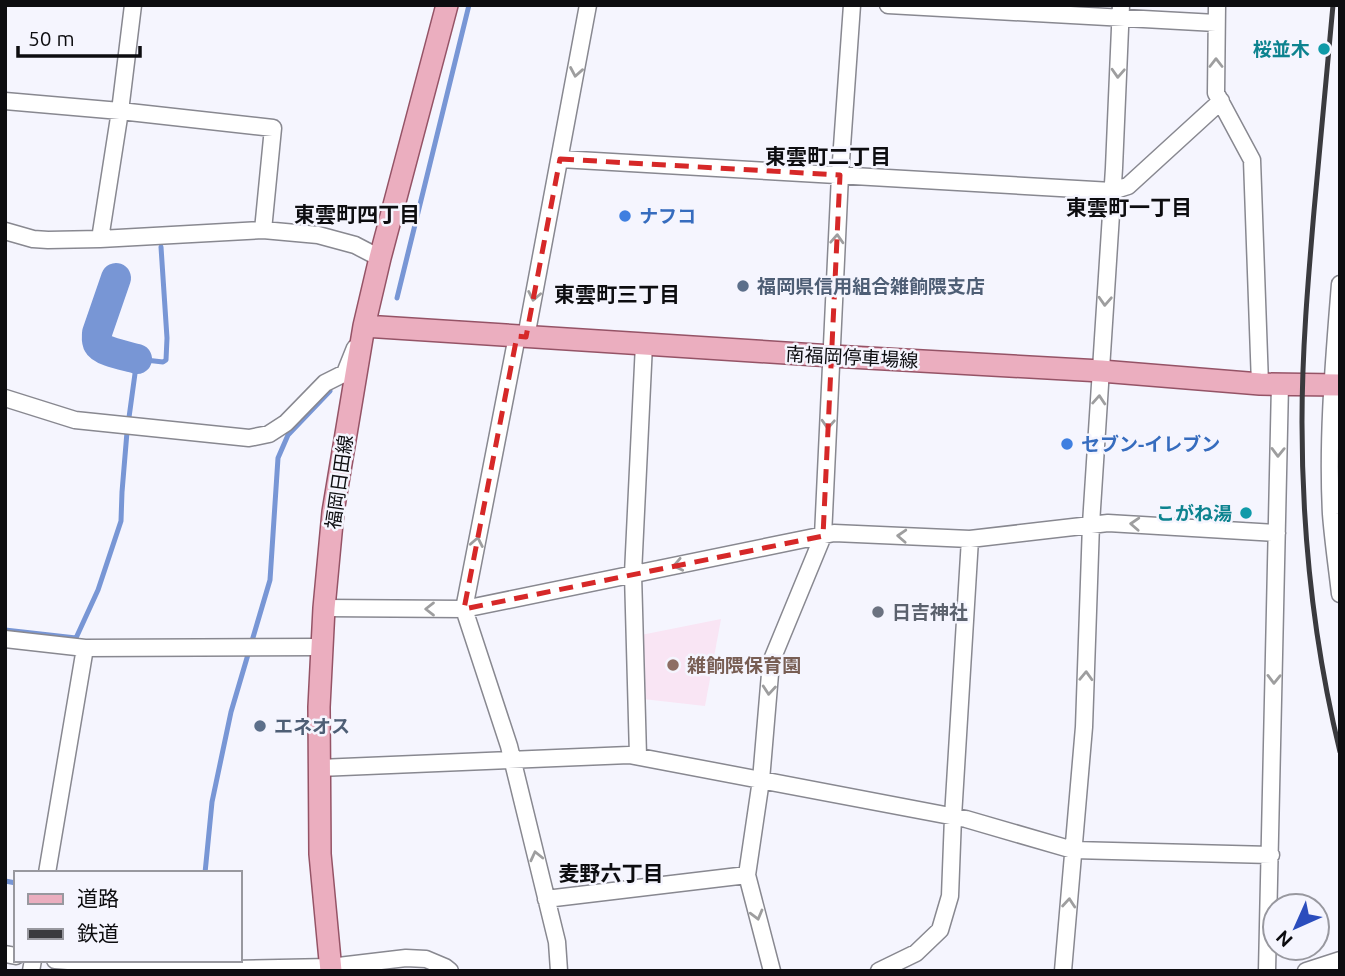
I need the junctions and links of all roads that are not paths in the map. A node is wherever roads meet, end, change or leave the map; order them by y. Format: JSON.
{"nodes":[{"id":1,"x":133,"y":5,"type":"edge"},
{"id":2,"x":447,"y":5,"type":"edge"},
{"id":3,"x":588,"y":5,"type":"edge"},
{"id":4,"x":852,"y":5,"type":"edge"},
{"id":5,"x":888,"y":5,"type":"edge"},
{"id":6,"x":1217,"y":5,"type":"edge"},
{"id":7,"x":1121,"y":12,"type":"edge"},
{"id":8,"x":1216,"y":23,"type":"junction"},
{"id":9,"x":5,"y":101,"type":"edge"},
{"id":10,"x":1221,"y":102,"type":"junction"},
{"id":11,"x":120,"y":111,"type":"junction"},
{"id":12,"x":560,"y":159,"type":"junction"},
{"id":13,"x":840,"y":175,"type":"junction"},
{"id":14,"x":1112,"y":191,"type":"junction"},
{"id":15,"x":263,"y":230,"type":"junction"},
{"id":16,"x":5,"y":231,"type":"edge"},
{"id":17,"x":100,"y":239,"type":"junction"},
{"id":18,"x":380,"y":258,"type":"junction"},
{"id":19,"x":1340,"y":284,"type":"edge"},
{"id":20,"x":364,"y":326,"type":"junction"},
{"id":21,"x":522,"y":336,"type":"junction"},
{"id":22,"x":644,"y":344,"type":"junction"},
{"id":23,"x":832,"y":356,"type":"junction"},
{"id":24,"x":1101,"y":371,"type":"junction"},
{"id":25,"x":1270,"y":384,"type":"junction"},
{"id":26,"x":1336,"y":385,"type":"edge"},
{"id":27,"x":5,"y":398,"type":"edge"},
{"id":28,"x":1091,"y":524,"type":"junction"},
{"id":29,"x":1277,"y":533,"type":"junction"},
{"id":30,"x":823,"y":536,"type":"junction"},
{"id":31,"x":970,"y":539,"type":"junction"},
{"id":32,"x":634,"y":574,"type":"junction"},
{"id":33,"x":1340,"y":594,"type":"edge"},
{"id":34,"x":324,"y":608,"type":"junction"},
{"id":35,"x":464,"y":609,"type":"junction"},
{"id":36,"x":5,"y":639,"type":"edge"},
{"id":37,"x":321,"y":647,"type":"junction"},
{"id":38,"x":85,"y":648,"type":"junction"},
{"id":39,"x":638,"y":756,"type":"junction"},
{"id":40,"x":512,"y":759,"type":"junction"},
{"id":41,"x":319,"y":768,"type":"junction"},
{"id":42,"x":761,"y":780,"type":"junction"},
{"id":43,"x":953,"y":817,"type":"junction"},
{"id":44,"x":1073,"y":850,"type":"junction"},
{"id":45,"x":1270,"y":855,"type":"junction"},
{"id":46,"x":47,"y":871,"type":"edge"},
{"id":47,"x":747,"y":875,"type":"junction"},
{"id":48,"x":547,"y":899,"type":"junction"},
{"id":49,"x":1340,"y":960,"type":"edge"},
{"id":50,"x":81,"y":962,"type":"edge"},
{"id":51,"x":1340,"y":965,"type":"edge"},
{"id":52,"x":331,"y":969,"type":"edge"},
{"id":53,"x":450,"y":971,"type":"edge"},
{"id":54,"x":559,"y":971,"type":"edge"},
{"id":55,"x":772,"y":971,"type":"edge"},
{"id":56,"x":880,"y":971,"type":"edge"},
{"id":57,"x":1063,"y":971,"type":"edge"},
{"id":58,"x":1267,"y":971,"type":"edge"},
{"id":59,"x":1306,"y":971,"type":"edge"},
{"id":60,"x":1330,"y":971,"type":"edge"}],
"edges":[{"from":1,"to":11,"type":"street"},
{"from":2,"to":18,"type":"main road","name":"福岡日田線"},
{"from":3,"to":12,"type":"street","one_way":true},
{"from":4,"to":13,"type":"street"},
{"from":5,"to":7,"type":"street"},
{"from":6,"to":8,"type":"street"},
{"from":7,"to":8,"type":"street"},
{"from":7,"to":14,"type":"street","one_way":true},
{"from":10,"to":8,"type":"street","one_way":true},
{"from":9,"to":11,"type":"street"},
{"from":10,"to":14,"type":"street"},
{"from":10,"to":25,"type":"street"},
{"from":11,"to":15,"type":"street"},
{"from":11,"to":17,"type":"street"},
{"from":12,"to":13,"type":"street"},
{"from":12,"to":21,"type":"street","one_way":true},
{"from":13,"to":14,"type":"street"},
{"from":23,"to":13,"type":"street","one_way":true},
{"from":14,"to":24,"type":"street","one_way":true},
{"from":15,"to":17,"type":"street"},
{"from":15,"to":18,"type":"street"},
{"from":16,"to":17,"type":"street"},
{"from":18,"to":20,"type":"main road","name":"福岡日田線"},
{"from":19,"to":26,"type":"street"},
{"from":20,"to":21,"type":"main road","name":"南福岡停車場線"},
{"from":20,"to":27,"type":"street"},
{"from":20,"to":34,"type":"main road","name":"福岡日田線"},
{"from":21,"to":22,"type":"main road","name":"南福岡停車場線"},
{"from":35,"to":21,"type":"street","one_way":true},
{"from":22,"to":23,"type":"main road","name":"南福岡停車場線"},
{"from":22,"to":32,"type":"street"},
{"from":23,"to":24,"type":"main road","name":"南福岡停車場線"},
{"from":23,"to":30,"type":"street","one_way":true},
{"from":24,"to":25,"type":"main road","name":"南福岡停車場線"},
{"from":28,"to":24,"type":"street","one_way":true},
{"from":25,"to":26,"type":"main road","name":"南福岡停車場線"},
{"from":25,"to":29,"type":"street","one_way":true},
{"from":26,"to":33,"type":"street"},
{"from":29,"to":28,"type":"street","one_way":true},
{"from":28,"to":31,"type":"street"},
{"from":44,"to":28,"type":"street","one_way":true},
{"from":29,"to":45,"type":"street","one_way":true},
{"from":31,"to":30,"type":"street","one_way":true},
{"from":30,"to":32,"type":"street","one_way":true},
{"from":30,"to":42,"type":"street","one_way":true},
{"from":31,"to":43,"type":"street"},
{"from":32,"to":35,"type":"street"},
{"from":32,"to":39,"type":"street"},
{"from":35,"to":34,"type":"street","one_way":true},
{"from":34,"to":37,"type":"main road","name":"福岡日田線"},
{"from":35,"to":40,"type":"street"},
{"from":36,"to":38,"type":"street"},
{"from":37,"to":38,"type":"street"},
{"from":37,"to":41,"type":"main road","name":"福岡日田線"},
{"from":38,"to":46,"type":"street"},
{"from":39,"to":40,"type":"street"},
{"from":39,"to":42,"type":"street"},
{"from":40,"to":41,"type":"street"},
{"from":48,"to":40,"type":"street","one_way":true},
{"from":41,"to":52,"type":"main road","name":"福岡日田線"},
{"from":42,"to":43,"type":"street"},
{"from":42,"to":47,"type":"street"},
{"from":43,"to":44,"type":"street"},
{"from":43,"to":56,"type":"street"},
{"from":44,"to":45,"type":"street"},
{"from":57,"to":44,"type":"street","one_way":true},
{"from":45,"to":58,"type":"street"},
{"from":47,"to":48,"type":"street"},
{"from":47,"to":55,"type":"street","one_way":true},
{"from":48,"to":54,"type":"street"},
{"from":49,"to":59,"type":"street"},
{"from":50,"to":52,"type":"street"},
{"from":51,"to":60,"type":"street"},
{"from":52,"to":53,"type":"street"}]}
